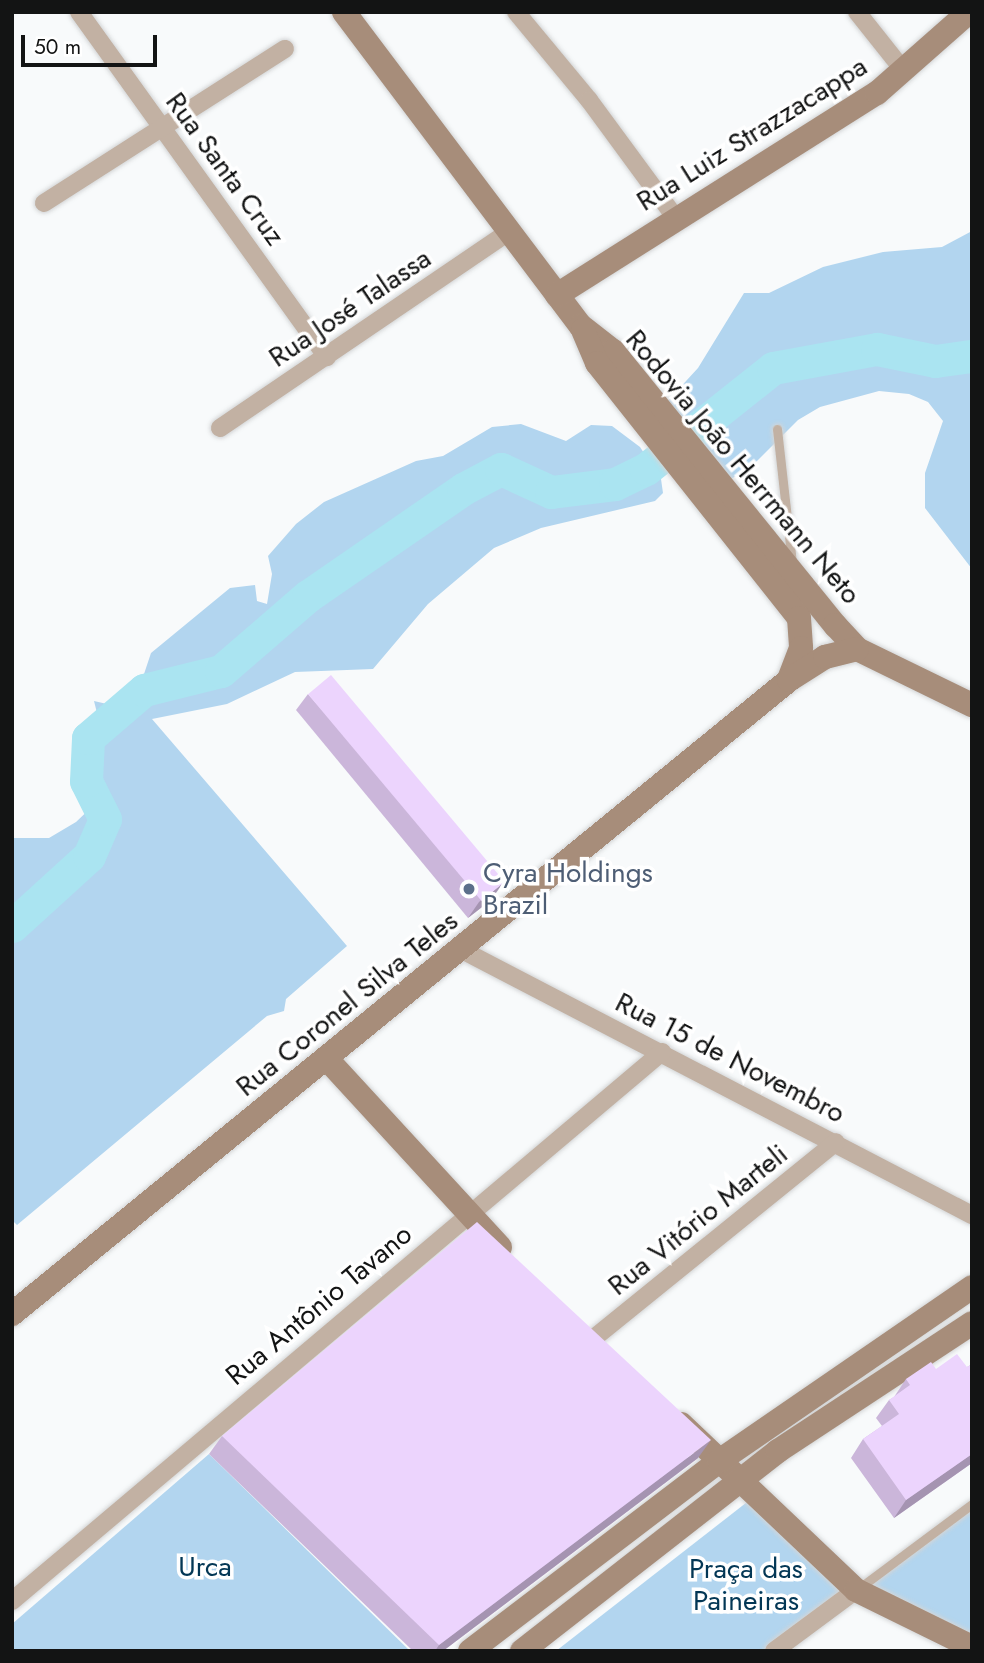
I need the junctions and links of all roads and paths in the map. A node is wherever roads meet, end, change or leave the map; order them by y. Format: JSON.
{"nodes":[{"id":1,"x":79,"y":12,"type":"edge"},
{"id":2,"x":344,"y":12,"type":"edge"},
{"id":3,"x":516,"y":12,"type":"edge"},
{"id":4,"x":857,"y":12,"type":"edge"},
{"id":5,"x":969,"y":12,"type":"edge"},
{"id":6,"x":285,"y":49,"type":"dead end"},
{"id":7,"x":905,"y":71,"type":"junction"},
{"id":8,"x":162,"y":127,"type":"junction"},
{"id":9,"x":44,"y":203,"type":"dead end"},
{"id":10,"x":674,"y":217,"type":"junction"},
{"id":11,"x":510,"y":231,"type":"junction"},
{"id":12,"x":557,"y":295,"type":"junction"},
{"id":13,"x":327,"y":357,"type":"junction"},
{"id":14,"x":220,"y":428,"type":"dead end"},
{"id":15,"x":777,"y":429,"type":"dead end"},
{"id":16,"x":686,"y":461,"type":"junction"},
{"id":17,"x":794,"y":574,"type":"junction"},
{"id":18,"x":857,"y":649,"type":"junction"},
{"id":19,"x":789,"y":680,"type":"junction"},
{"id":20,"x":972,"y":705,"type":"edge"},
{"id":21,"x":463,"y":950,"type":"junction"},
{"id":22,"x":662,"y":1052,"type":"junction"},
{"id":23,"x":326,"y":1058,"type":"junction"},
{"id":24,"x":836,"y":1142,"type":"junction"},
{"id":25,"x":466,"y":1214,"type":"junction"},
{"id":26,"x":972,"y":1215,"type":"edge"},
{"id":27,"x":515,"y":1262,"type":"edge"},
{"id":28,"x":972,"y":1287,"type":"edge"},
{"id":29,"x":15,"y":1308,"type":"edge"},
{"id":30,"x":574,"y":1319,"type":"edge"},
{"id":31,"x":972,"y":1323,"type":"edge"},
{"id":32,"x":594,"y":1338,"type":"junction"},
{"id":33,"x":613,"y":1357,"type":"edge"},
{"id":34,"x":661,"y":1404,"type":"edge"},
{"id":35,"x":719,"y":1461,"type":"junction"},
{"id":36,"x":740,"y":1481,"type":"junction"},
{"id":37,"x":972,"y":1504,"type":"edge"},
{"id":38,"x":856,"y":1590,"type":"junction"},
{"id":39,"x":12,"y":1601,"type":"edge"},
{"id":40,"x":972,"y":1647,"type":"edge"},
{"id":41,"x":470,"y":1651,"type":"edge"},
{"id":42,"x":522,"y":1651,"type":"edge"},
{"id":43,"x":774,"y":1651,"type":"edge"}],
"edges":[{"from":1,"to":8,"type":"street","name":"Rua Santa Cruz"},
{"from":2,"to":11,"type":"main road","name":"Rodovia João Herrmann Neto"},
{"from":3,"to":10,"type":"street"},
{"from":4,"to":7,"type":"street"},
{"from":5,"to":7,"type":"main road","name":"Rua Luiz Strazzacappa"},
{"from":6,"to":8,"type":"street"},
{"from":7,"to":10,"type":"main road","name":"Rua Luiz Strazzacappa"},
{"from":8,"to":9,"type":"street"},
{"from":8,"to":13,"type":"street","name":"Rua Santa Cruz"},
{"from":10,"to":12,"type":"main road","name":"Rua Luiz Strazzacappa"},
{"from":11,"to":12,"type":"main road","name":"Rodovia João Herrmann Neto"},
{"from":11,"to":13,"type":"street","name":"Rua José Talassa"},
{"from":12,"to":16,"type":"main road","name":"Rodovia João Herrmann Neto"},
{"from":13,"to":14,"type":"street","name":"Rua José Talassa"},
{"from":15,"to":17,"type":"lane"},
{"from":16,"to":17,"type":"main road","name":"Rodovia João Herrmann Neto"},
{"from":16,"to":19,"type":"main road","name":"Rodovia João Herrmann Neto"},
{"from":17,"to":18,"type":"main road","name":"Rodovia João Herrmann Neto"},
{"from":18,"to":19,"type":"main road","name":"Rua Coronel Silva Teles"},
{"from":18,"to":20,"type":"main road"},
{"from":19,"to":21,"type":"main road","name":"Rua Coronel Silva Teles"},
{"from":21,"to":22,"type":"street","name":"Rua 15 de Novembro"},
{"from":21,"to":23,"type":"main road","name":"Rua Coronel Silva Teles"},
{"from":22,"to":24,"type":"street","name":"Rua 15 de Novembro"},
{"from":22,"to":25,"type":"street","name":"Rua Antônio Tavano"},
{"from":23,"to":25,"type":"main road"},
{"from":23,"to":29,"type":"main road","name":"Rua Coronel Silva Teles"},
{"from":24,"to":26,"type":"street","name":"Rua 15 de Novembro"},
{"from":24,"to":32,"type":"street","name":"Rua Vitório Marteli"},
{"from":25,"to":27,"type":"main road"},
{"from":25,"to":39,"type":"street","name":"Rua Antônio Tavano"},
{"from":28,"to":35,"type":"main road"},
{"from":30,"to":32,"type":"main road"},
{"from":31,"to":36,"type":"main road"},
{"from":32,"to":33,"type":"main road"},
{"from":34,"to":35,"type":"main road"},
{"from":35,"to":36,"type":"main road"},
{"from":35,"to":41,"type":"main road"},
{"from":36,"to":38,"type":"main road"},
{"from":36,"to":42,"type":"main road"},
{"from":37,"to":38,"type":"lane"},
{"from":38,"to":40,"type":"main road"},
{"from":38,"to":43,"type":"street"}]}
